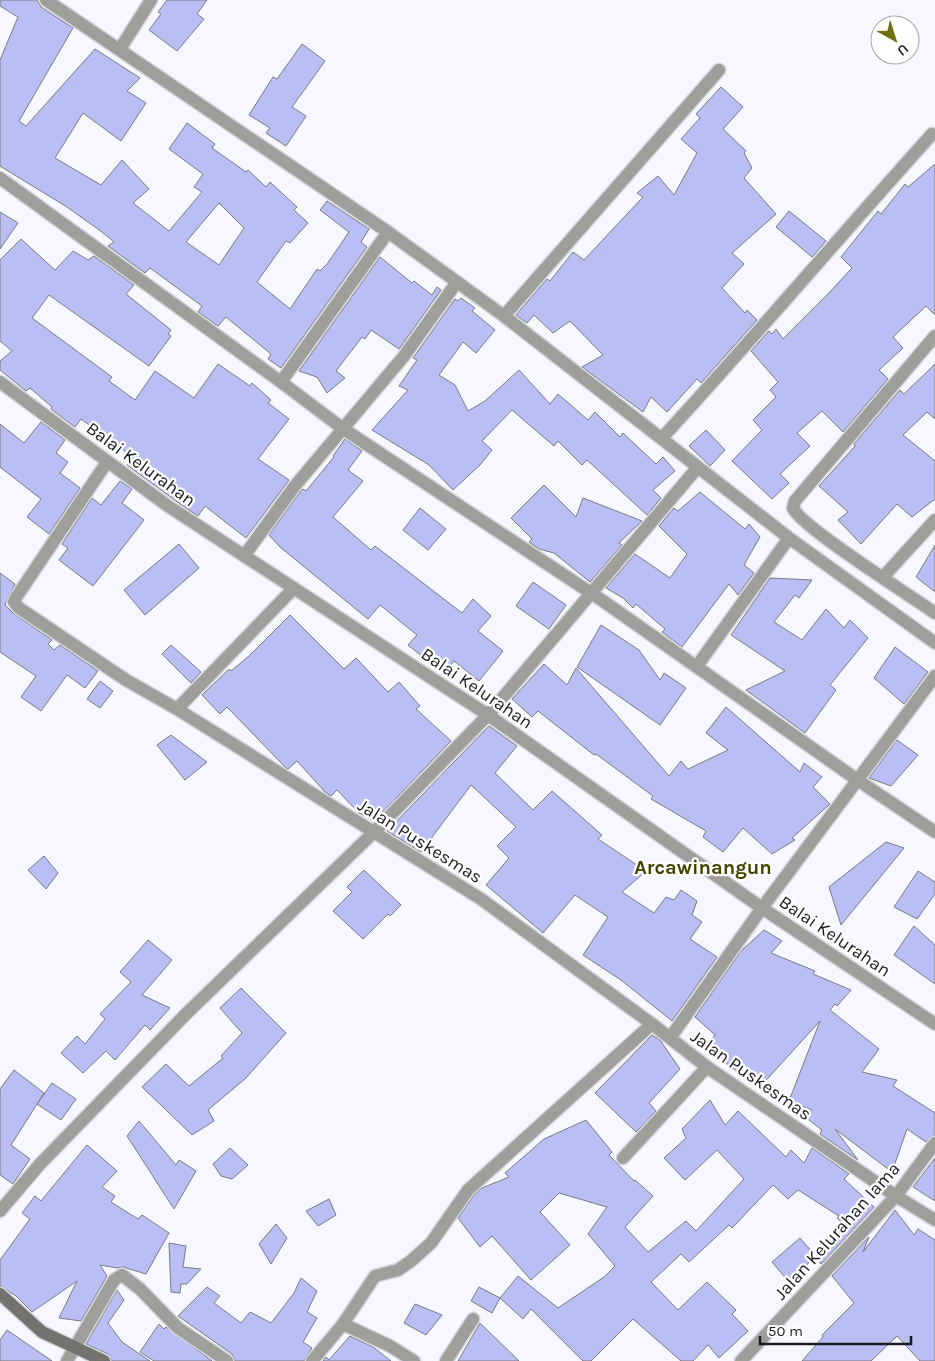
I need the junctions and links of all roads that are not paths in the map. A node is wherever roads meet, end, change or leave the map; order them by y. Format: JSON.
{"nodes":[{"id":1,"x":46,"y":0,"type":"edge"},
{"id":2,"x":151,"y":0,"type":"edge"},
{"id":3,"x":120,"y":49,"type":"junction"},
{"id":4,"x":719,"y":70,"type":"dead end"},
{"id":5,"x":932,"y":134,"type":"dead end"},
{"id":6,"x":0,"y":178,"type":"edge"},
{"id":7,"x":388,"y":232,"type":"junction"},
{"id":8,"x":457,"y":282,"type":"junction"},
{"id":9,"x":504,"y":316,"type":"junction"},
{"id":10,"x":935,"y":336,"type":"edge"},
{"id":11,"x":0,"y":382,"type":"edge"},
{"id":12,"x":281,"y":382,"type":"junction"},
{"id":13,"x":342,"y":428,"type":"junction"},
{"id":14,"x":662,"y":438,"type":"junction"},
{"id":15,"x":107,"y":462,"type":"junction"},
{"id":16,"x":698,"y":467,"type":"junction"},
{"id":17,"x":935,"y":520,"type":"edge"},
{"id":18,"x":789,"y":538,"type":"junction"},
{"id":19,"x":244,"y":556,"type":"junction"},
{"id":20,"x":883,"y":577,"type":"junction"},
{"id":21,"x":294,"y":588,"type":"junction"},
{"id":22,"x":592,"y":594,"type":"junction"},
{"id":23,"x":935,"y":613,"type":"edge"},
{"id":24,"x":935,"y":643,"type":"edge"},
{"id":25,"x":697,"y":666,"type":"junction"},
{"id":26,"x":935,"y":676,"type":"edge"},
{"id":27,"x":176,"y":709,"type":"junction"},
{"id":28,"x":488,"y":715,"type":"junction"},
{"id":29,"x":856,"y":780,"type":"junction"},
{"id":30,"x":935,"y":832,"type":"edge"},
{"id":31,"x":373,"y":833,"type":"junction"},
{"id":32,"x":762,"y":908,"type":"junction"},
{"id":33,"x":652,"y":1024,"type":"junction"},
{"id":34,"x":935,"y":1024,"type":"edge"},
{"id":35,"x":670,"y":1038,"type":"junction"},
{"id":36,"x":707,"y":1067,"type":"junction"},
{"id":37,"x":935,"y":1144,"type":"edge"},
{"id":38,"x":623,"y":1158,"type":"dead end"},
{"id":39,"x":896,"y":1196,"type":"junction"},
{"id":40,"x":0,"y":1211,"type":"edge"},
{"id":41,"x":935,"y":1220,"type":"edge"},
{"id":42,"x":0,"y":1294,"type":"edge"},
{"id":43,"x":473,"y":1318,"type":"dead end"},
{"id":44,"x":343,"y":1324,"type":"junction"},
{"id":45,"x":76,"y":1347,"type":"junction"},
{"id":46,"x":67,"y":1361,"type":"edge"},
{"id":47,"x":104,"y":1361,"type":"edge"},
{"id":48,"x":227,"y":1361,"type":"edge"},
{"id":49,"x":312,"y":1361,"type":"edge"},
{"id":50,"x":414,"y":1361,"type":"edge"},
{"id":51,"x":446,"y":1361,"type":"edge"},
{"id":52,"x":741,"y":1361,"type":"edge"}],
"edges":[{"from":1,"to":3,"type":"street"},
{"from":2,"to":3,"type":"street"},
{"from":3,"to":7,"type":"street"},
{"from":4,"to":9,"type":"street"},
{"from":5,"to":14,"type":"street"},
{"from":6,"to":12,"type":"street"},
{"from":7,"to":8,"type":"street"},
{"from":7,"to":12,"type":"street"},
{"from":8,"to":9,"type":"street"},
{"from":8,"to":13,"type":"street"},
{"from":9,"to":14,"type":"street"},
{"from":10,"to":20,"type":"street"},
{"from":11,"to":15,"type":"street","name":"Balai Kelurahan"},
{"from":12,"to":13,"type":"street"},
{"from":13,"to":19,"type":"street"},
{"from":13,"to":22,"type":"street"},
{"from":14,"to":16,"type":"street"},
{"from":15,"to":19,"type":"street","name":"Balai Kelurahan"},
{"from":15,"to":27,"type":"street","name":"Jalan Puskesmas"},
{"from":16,"to":18,"type":"street"},
{"from":16,"to":22,"type":"street"},
{"from":17,"to":20,"type":"street"},
{"from":18,"to":24,"type":"street"},
{"from":18,"to":25,"type":"street"},
{"from":19,"to":21,"type":"street","name":"Balai Kelurahan"},
{"from":20,"to":23,"type":"street"},
{"from":21,"to":27,"type":"street"},
{"from":21,"to":28,"type":"street","name":"Balai Kelurahan"},
{"from":22,"to":25,"type":"street"},
{"from":22,"to":28,"type":"street"},
{"from":25,"to":29,"type":"street"},
{"from":26,"to":29,"type":"street"},
{"from":27,"to":31,"type":"street","name":"Jalan Puskesmas"},
{"from":28,"to":31,"type":"street"},
{"from":28,"to":32,"type":"street","name":"Balai Kelurahan"},
{"from":29,"to":30,"type":"street"},
{"from":29,"to":32,"type":"street"},
{"from":31,"to":33,"type":"street","name":"Jalan Puskesmas"},
{"from":31,"to":40,"type":"street"},
{"from":32,"to":34,"type":"street","name":"Balai Kelurahan"},
{"from":32,"to":35,"type":"street"},
{"from":33,"to":35,"type":"street","name":"Jalan Puskesmas"},
{"from":33,"to":44,"type":"street"},
{"from":35,"to":36,"type":"street","name":"Jalan Puskesmas"},
{"from":36,"to":38,"type":"street"},
{"from":36,"to":39,"type":"street","name":"Jalan Puskesmas"},
{"from":37,"to":39,"type":"street","name":"Jalan Kelurahan lama"},
{"from":39,"to":41,"type":"street","name":"Jalan Puskesmas"},
{"from":39,"to":52,"type":"street","name":"Jalan Kelurahan lama"},
{"from":42,"to":45,"type":"street"},
{"from":43,"to":51,"type":"street"},
{"from":44,"to":49,"type":"street"},
{"from":44,"to":50,"type":"street"},
{"from":45,"to":46,"type":"street"},
{"from":45,"to":47,"type":"street"},
{"from":45,"to":48,"type":"street"}]}
